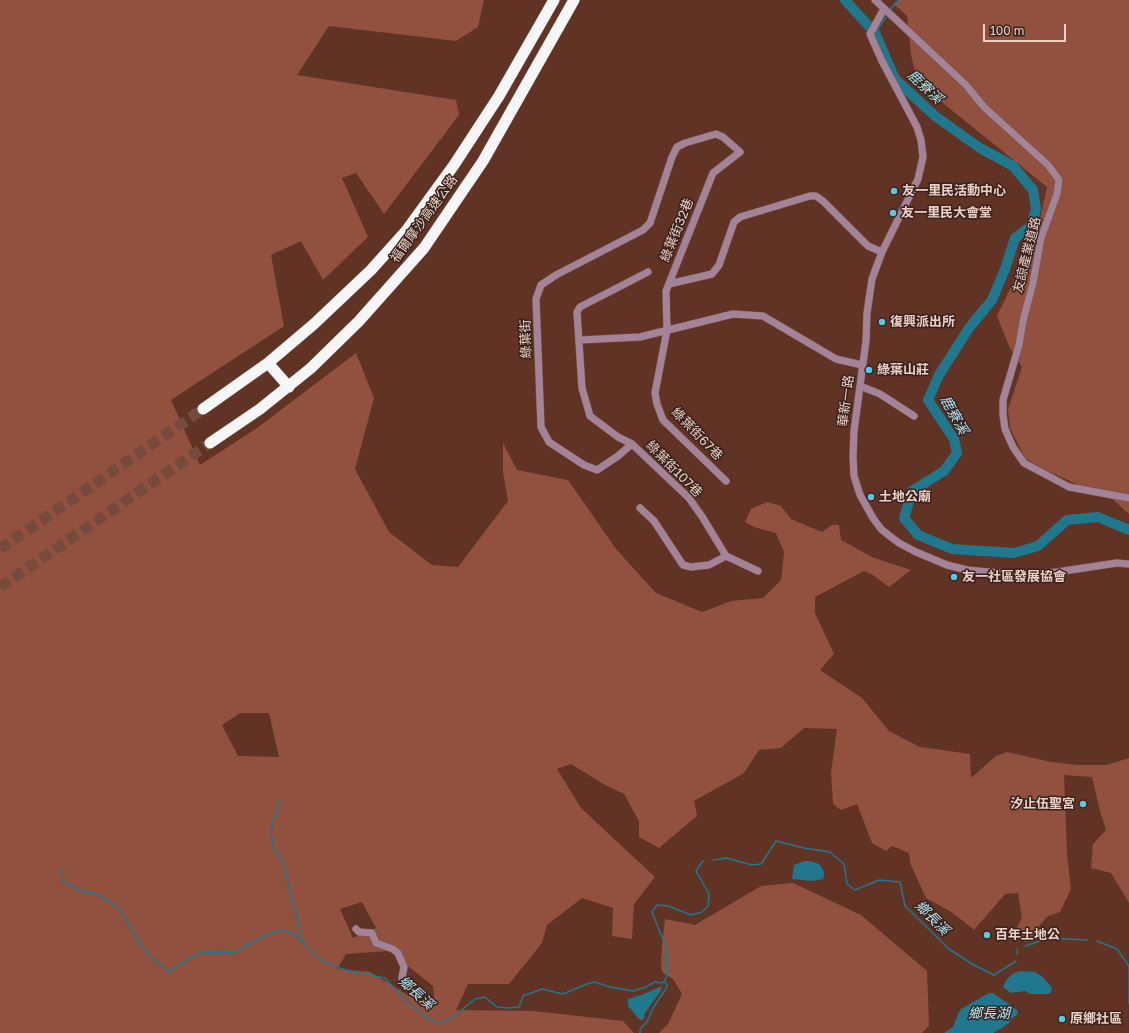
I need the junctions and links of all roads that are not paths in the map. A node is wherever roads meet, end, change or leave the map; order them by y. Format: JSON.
{"nodes":[{"id":1,"x":554,"y":0,"type":"edge"},
{"id":2,"x":574,"y":0,"type":"edge"},
{"id":3,"x":875,"y":0,"type":"edge"},
{"id":4,"x":884,"y":9,"type":"junction"},
{"id":5,"x":740,"y":152,"type":"joint"},
{"id":6,"x":882,"y":252,"type":"junction"},
{"id":7,"x":648,"y":272,"type":"dead end"},
{"id":8,"x":669,"y":284,"type":"junction"},
{"id":9,"x":667,"y":330,"type":"junction"},
{"id":10,"x":579,"y":340,"type":"junction"},
{"id":11,"x":268,"y":363,"type":"junction"},
{"id":12,"x":862,"y":365,"type":"junction"},
{"id":13,"x":860,"y":386,"type":"junction"},
{"id":14,"x":288,"y":387,"type":"junction"},
{"id":15,"x":202,"y":409,"type":"tunnel mouth"},
{"id":16,"x":914,"y":416,"type":"dead end"},
{"id":17,"x":210,"y":443,"type":"tunnel mouth"},
{"id":18,"x":632,"y":444,"type":"junction"},
{"id":19,"x":726,"y":481,"type":"dead end"},
{"id":20,"x":1129,"y":498,"type":"edge"},
{"id":21,"x":640,"y":508,"type":"dead end"},
{"id":22,"x":726,"y":556,"type":"junction"},
{"id":23,"x":1129,"y":564,"type":"edge"},
{"id":24,"x":758,"y":571,"type":"dead end"},
{"id":25,"x":356,"y":929,"type":"dead end"},
{"id":26,"x":402,"y":978,"type":"dead end"}],
"edges":[{"from":1,"to":11,"type":"highway","name":"福爾摩沙高速公路"},
{"from":2,"to":14,"type":"highway","name":"福爾摩沙高速公路"},
{"from":3,"to":4,"type":"street"},
{"from":4,"to":6,"type":"street","name":"華新一路"},
{"from":4,"to":20,"type":"street","name":"友諒產業道路"},
{"from":5,"to":8,"type":"street","name":"綠葉街32巷"},
{"from":5,"to":18,"type":"street","name":"綠葉街"},
{"from":6,"to":8,"type":"street"},
{"from":6,"to":12,"type":"street","name":"華新一路"},
{"from":7,"to":10,"type":"street"},
{"from":8,"to":9,"type":"street","name":"綠葉街32巷"},
{"from":9,"to":10,"type":"street"},
{"from":9,"to":12,"type":"street"},
{"from":9,"to":19,"type":"street","name":"綠葉街67巷"},
{"from":10,"to":18,"type":"street"},
{"from":11,"to":14,"type":"highway"},
{"from":11,"to":15,"type":"highway","name":"福爾摩沙高速公路"},
{"from":12,"to":13,"type":"street","name":"華新一路"},
{"from":13,"to":16,"type":"street"},
{"from":13,"to":23,"type":"street","name":"華新一路"},
{"from":14,"to":17,"type":"highway","name":"福爾摩沙高速公路"},
{"from":18,"to":22,"type":"street","name":"綠葉街107巷"},
{"from":21,"to":22,"type":"street"},
{"from":22,"to":24,"type":"street"},
{"from":25,"to":26,"type":"street"}]}
